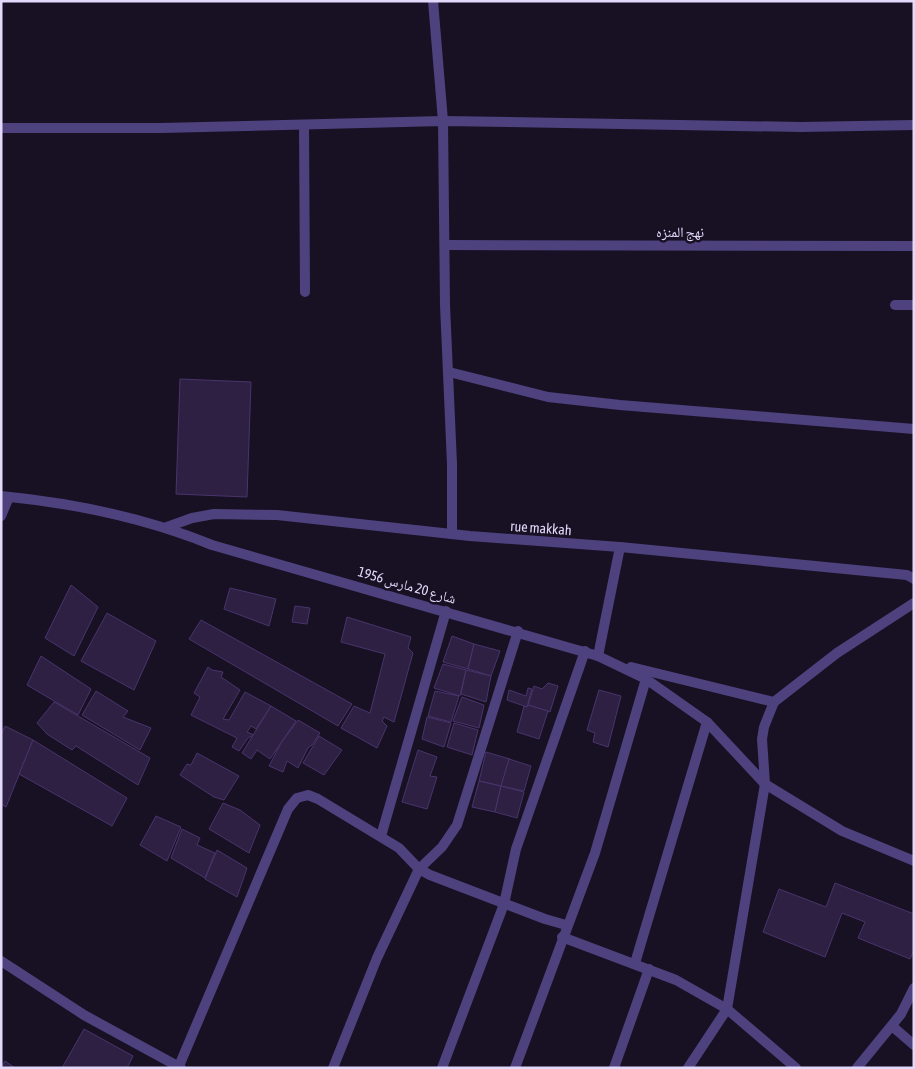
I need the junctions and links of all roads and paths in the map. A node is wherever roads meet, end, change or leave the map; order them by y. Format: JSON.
{"nodes":[{"id":1,"x":434,"y":1,"type":"edge"},
{"id":2,"x":443,"y":121,"type":"junction"},
{"id":3,"x":304,"y":125,"type":"junction"},
{"id":4,"x":914,"y":125,"type":"edge"},
{"id":5,"x":1,"y":128,"type":"edge"},
{"id":6,"x":446,"y":245,"type":"junction"},
{"id":7,"x":914,"y":246,"type":"edge"},
{"id":8,"x":305,"y":292,"type":"dead end"},
{"id":9,"x":895,"y":305,"type":"dead end"},
{"id":10,"x":914,"y":305,"type":"edge"},
{"id":11,"x":449,"y":372,"type":"junction"},
{"id":12,"x":914,"y":429,"type":"edge"},
{"id":13,"x":5,"y":496,"type":"edge"},
{"id":14,"x":1,"y":516,"type":"edge"},
{"id":15,"x":167,"y":527,"type":"junction"},
{"id":16,"x":452,"y":534,"type":"junction"},
{"id":17,"x":620,"y":547,"type":"junction"},
{"id":18,"x":914,"y":579,"type":"edge"},
{"id":19,"x":914,"y":603,"type":"edge"},
{"id":20,"x":446,"y":611,"type":"junction"},
{"id":21,"x":518,"y":631,"type":"junction"},
{"id":22,"x":585,"y":651,"type":"junction"},
{"id":23,"x":598,"y":656,"type":"junction"},
{"id":24,"x":618,"y":664,"type":"junction"},
{"id":25,"x":646,"y":679,"type":"junction"},
{"id":26,"x":774,"y":702,"type":"junction"},
{"id":27,"x":706,"y":722,"type":"junction"},
{"id":28,"x":765,"y":784,"type":"junction"},
{"id":29,"x":381,"y":836,"type":"junction"},
{"id":30,"x":914,"y":861,"type":"edge"},
{"id":31,"x":419,"y":868,"type":"junction"},
{"id":32,"x":504,"y":904,"type":"junction"},
{"id":33,"x":566,"y":925,"type":"junction"},
{"id":34,"x":562,"y":937,"type":"junction"},
{"id":35,"x":1,"y":961,"type":"edge"},
{"id":36,"x":635,"y":963,"type":"junction"},
{"id":37,"x":649,"y":969,"type":"junction"},
{"id":38,"x":914,"y":988,"type":"edge"},
{"id":39,"x":728,"y":1009,"type":"junction"},
{"id":40,"x":892,"y":1026,"type":"junction"},
{"id":41,"x":914,"y":1044,"type":"edge"},
{"id":42,"x":180,"y":1067,"type":"edge"},
{"id":43,"x":333,"y":1068,"type":"edge"},
{"id":44,"x":442,"y":1068,"type":"edge"},
{"id":45,"x":515,"y":1068,"type":"edge"},
{"id":46,"x":614,"y":1068,"type":"edge"},
{"id":47,"x":688,"y":1068,"type":"edge"},
{"id":48,"x":796,"y":1068,"type":"edge"},
{"id":49,"x":858,"y":1068,"type":"edge"}],
"edges":[{"from":1,"to":2,"type":"street"},
{"from":2,"to":3,"type":"street"},
{"from":2,"to":4,"type":"street"},
{"from":2,"to":6,"type":"street"},
{"from":3,"to":5,"type":"street"},
{"from":3,"to":8,"type":"street"},
{"from":6,"to":7,"type":"street","name":"نهج المنزه"},
{"from":6,"to":11,"type":"street"},
{"from":9,"to":10,"type":"street"},
{"from":11,"to":12,"type":"street"},
{"from":11,"to":16,"type":"street"},
{"from":13,"to":14,"type":"street"},
{"from":13,"to":15,"type":"street","name":"شارع 20 مارس 1956"},
{"from":15,"to":16,"type":"street","name":"rue makkah"},
{"from":15,"to":20,"type":"street","name":"شارع 20 مارس 1956"},
{"from":16,"to":17,"type":"street","name":"rue makkah"},
{"from":17,"to":18,"type":"street","name":"rue makkah"},
{"from":17,"to":23,"type":"street"},
{"from":19,"to":26,"type":"street"},
{"from":20,"to":21,"type":"street","name":"شارع 20 مارس 1956"},
{"from":20,"to":29,"type":"street"},
{"from":21,"to":22,"type":"street","name":"شارع 20 مارس 1956"},
{"from":21,"to":31,"type":"street"},
{"from":22,"to":23,"type":"street","name":"شارع 20 مارس 1956"},
{"from":22,"to":32,"type":"street"},
{"from":23,"to":24,"type":"street","name":"شارع 20 مارس 1956"},
{"from":24,"to":25,"type":"street","name":"شارع 20 مارس 1956"},
{"from":24,"to":26,"type":"street"},
{"from":25,"to":27,"type":"street","name":"شارع 20 مارس 1956"},
{"from":25,"to":33,"type":"street"},
{"from":26,"to":28,"type":"street"},
{"from":27,"to":28,"type":"street","name":"شارع 20 مارس 1956"},
{"from":27,"to":36,"type":"street"},
{"from":28,"to":30,"type":"street","name":"شارع 20 مارس 1956"},
{"from":28,"to":39,"type":"street"},
{"from":29,"to":31,"type":"street"},
{"from":29,"to":42,"type":"street"},
{"from":31,"to":32,"type":"street"},
{"from":31,"to":43,"type":"street"},
{"from":32,"to":33,"type":"street"},
{"from":32,"to":44,"type":"street"},
{"from":33,"to":34,"type":"street"},
{"from":34,"to":36,"type":"street"},
{"from":34,"to":45,"type":"street"},
{"from":35,"to":42,"type":"street"},
{"from":36,"to":37,"type":"street"},
{"from":37,"to":39,"type":"street"},
{"from":37,"to":46,"type":"street"},
{"from":38,"to":40,"type":"street"},
{"from":39,"to":47,"type":"street"},
{"from":39,"to":48,"type":"street"},
{"from":40,"to":41,"type":"street"},
{"from":40,"to":49,"type":"street"}]}
